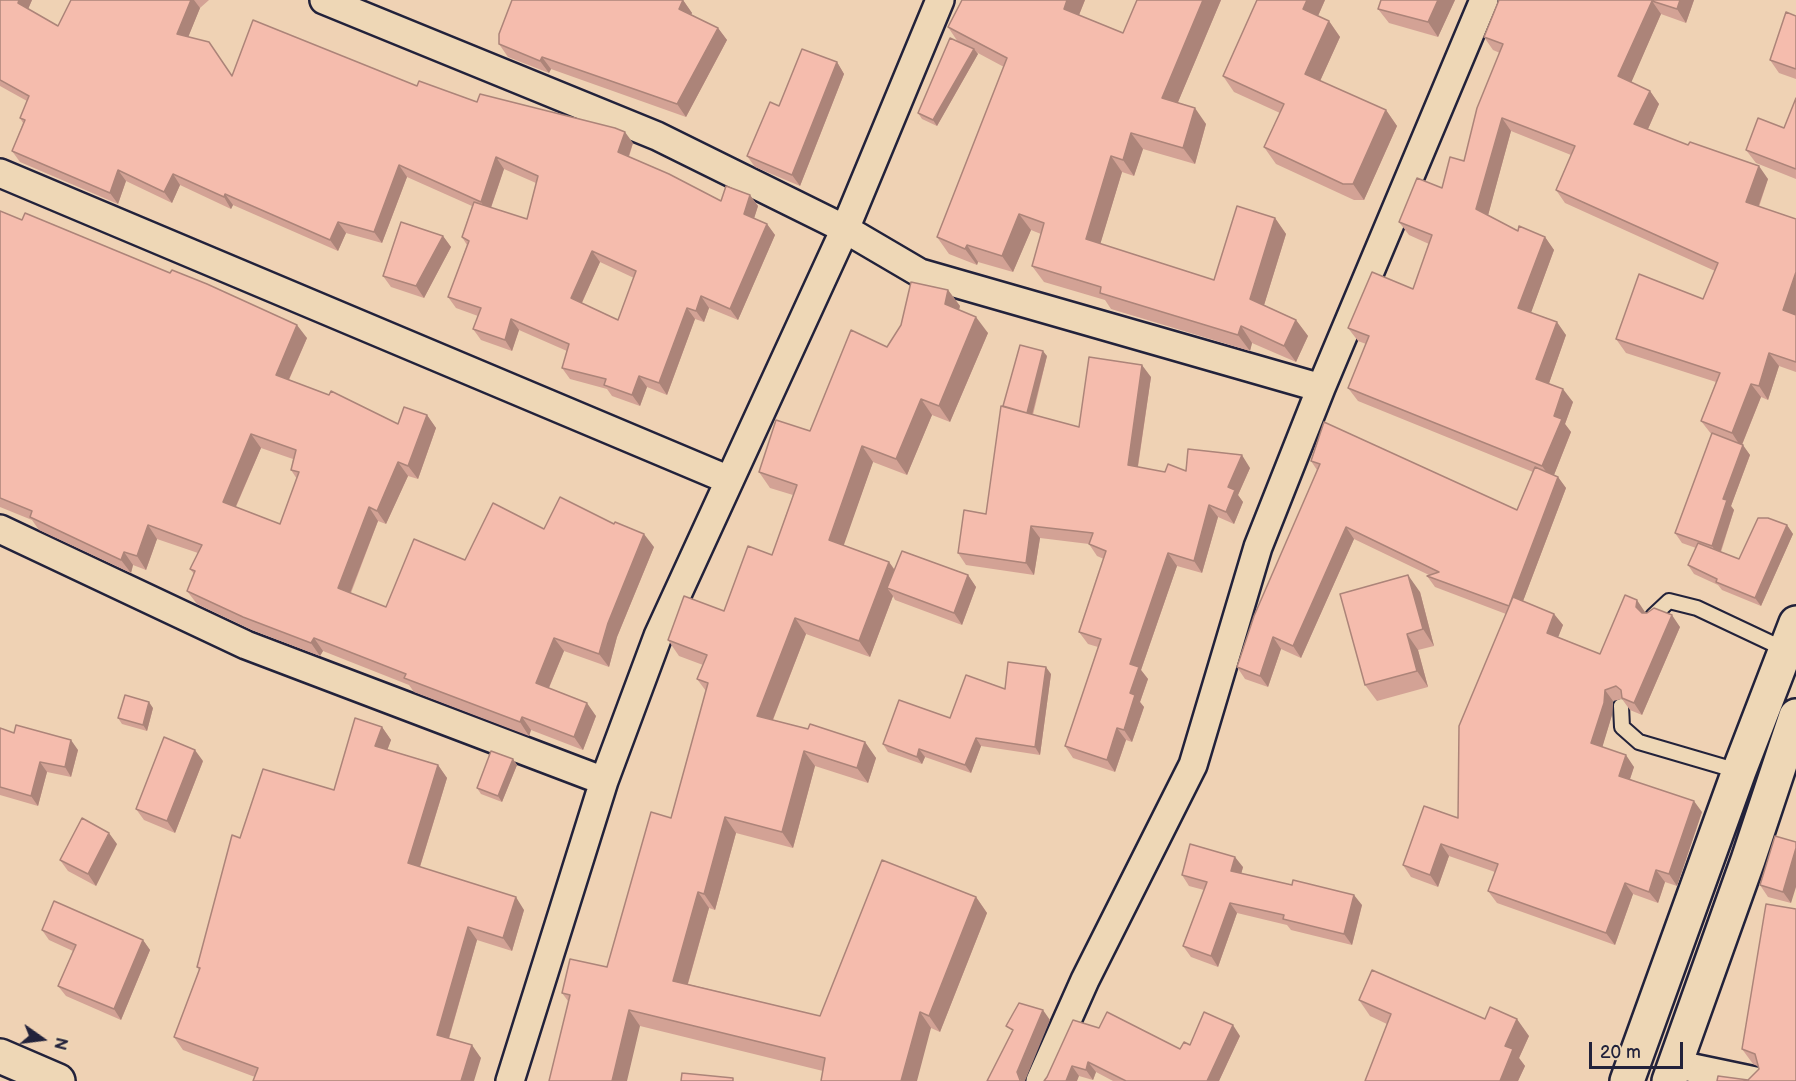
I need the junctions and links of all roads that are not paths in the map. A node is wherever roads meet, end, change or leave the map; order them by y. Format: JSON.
{"nodes":[{"id":1,"x":324,"y":0,"type":"edge"},
{"id":2,"x":940,"y":0,"type":"edge"},
{"id":3,"x":1484,"y":0,"type":"edge"},
{"id":4,"x":0,"y":173,"type":"edge"},
{"id":5,"x":845,"y":229,"type":"junction"},
{"id":6,"x":1321,"y":388,"type":"junction"},
{"id":7,"x":729,"y":480,"type":"junction"},
{"id":8,"x":0,"y":529,"type":"edge"},
{"id":9,"x":1653,"y":615,"type":"edge"},
{"id":10,"x":1791,"y":637,"type":"edge"},
{"id":11,"x":1621,"y":706,"type":"edge"},
{"id":12,"x":1796,"y":716,"type":"edge"},
{"id":13,"x":1739,"y":771,"type":"junction"},
{"id":14,"x":604,"y":781,"type":"junction"},
{"id":15,"x":0,"y":1056,"type":"edge"},
{"id":16,"x":1672,"y":1073,"type":"edge"},
{"id":17,"x":58,"y":1081,"type":"edge"},
{"id":18,"x":510,"y":1081,"type":"edge"},
{"id":19,"x":1040,"y":1081,"type":"edge"},
{"id":20,"x":1627,"y":1081,"type":"edge"},
{"id":21,"x":1755,"y":1081,"type":"edge"}],
"edges":[{"from":1,"to":5,"type":"street"},
{"from":2,"to":5,"type":"street"},
{"from":3,"to":6,"type":"street"},
{"from":4,"to":7,"type":"street"},
{"from":5,"to":6,"type":"street"},
{"from":5,"to":7,"type":"street"},
{"from":6,"to":19,"type":"street"},
{"from":7,"to":14,"type":"street"},
{"from":8,"to":14,"type":"street"},
{"from":9,"to":10,"type":"lane"},
{"from":10,"to":13,"type":"main road"},
{"from":11,"to":13,"type":"lane"},
{"from":12,"to":16,"type":"main road"},
{"from":13,"to":20,"type":"main road"},
{"from":14,"to":18,"type":"street"},
{"from":15,"to":17,"type":"main road"},
{"from":16,"to":21,"type":"street"}]}
